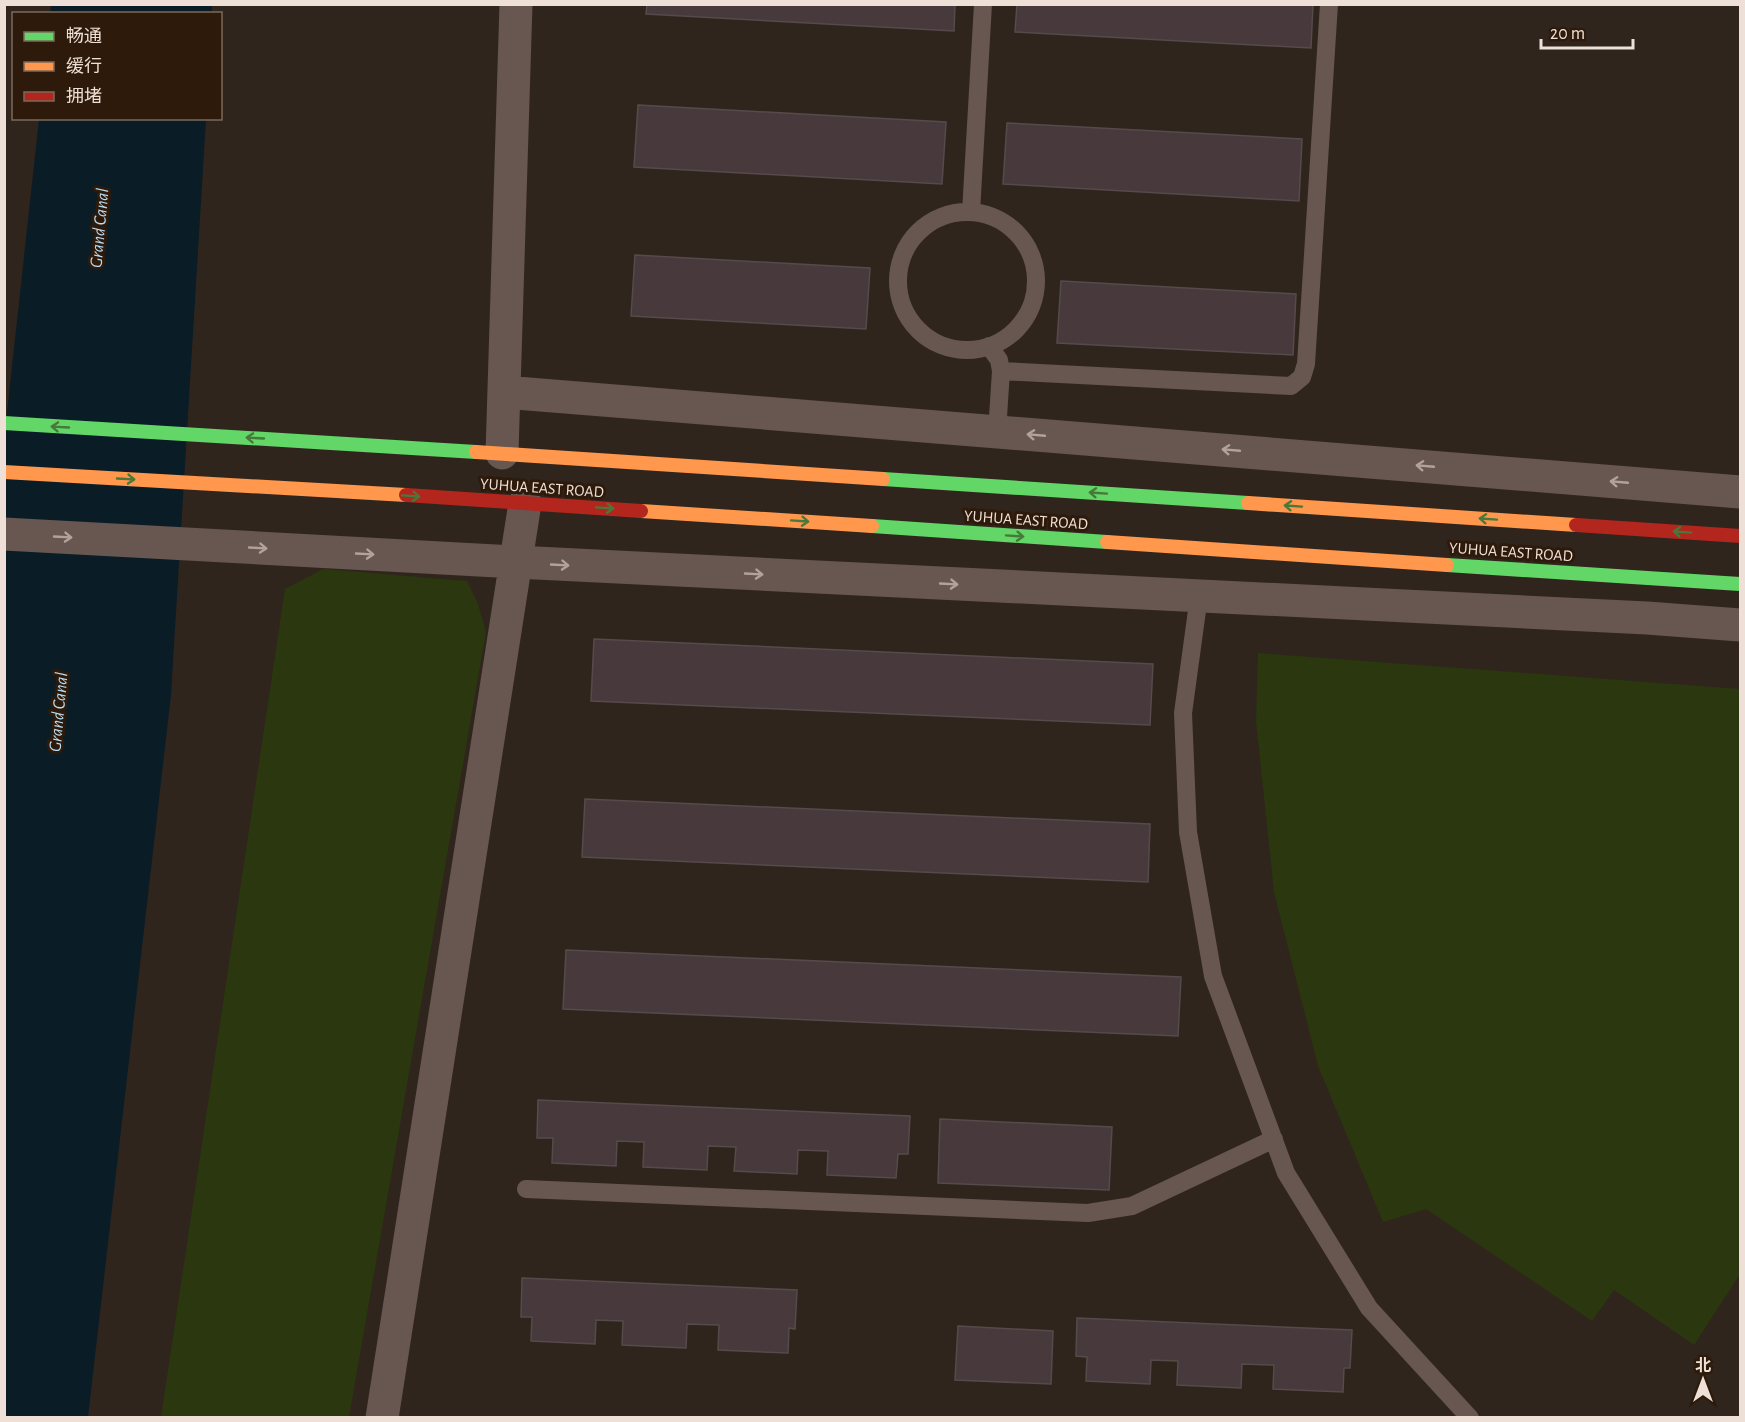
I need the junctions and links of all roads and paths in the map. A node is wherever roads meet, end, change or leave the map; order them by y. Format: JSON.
{"nodes":[{"id":1,"x":516,"y":4,"type":"edge"},
{"id":2,"x":983,"y":4,"type":"edge"},
{"id":3,"x":1329,"y":4,"type":"edge"},
{"id":4,"x":971,"y":212,"type":"junction"},
{"id":5,"x":989,"y":346,"type":"junction"},
{"id":6,"x":1001,"y":371,"type":"junction"},
{"id":7,"x":504,"y":392,"type":"junction"},
{"id":8,"x":4,"y":423,"type":"edge"},
{"id":9,"x":997,"y":432,"type":"junction"},
{"id":10,"x":502,"y":453,"type":"junction"},
{"id":11,"x":4,"y":472,"type":"edge"},
{"id":12,"x":1740,"y":492,"type":"edge"},
{"id":13,"x":525,"y":503,"type":"junction"},
{"id":14,"x":4,"y":534,"type":"edge"},
{"id":15,"x":1740,"y":536,"type":"edge"},
{"id":16,"x":516,"y":562,"type":"junction"},
{"id":17,"x":1740,"y":584,"type":"edge"},
{"id":18,"x":1199,"y":596,"type":"junction"},
{"id":19,"x":1740,"y":625,"type":"edge"},
{"id":20,"x":1274,"y":1139,"type":"junction"},
{"id":21,"x":526,"y":1189,"type":"dead end"},
{"id":22,"x":382,"y":1418,"type":"edge"},
{"id":23,"x":1470,"y":1418,"type":"edge"}],
"edges":[{"from":1,"to":7,"type":"street"},
{"from":2,"to":4,"type":"lane"},
{"from":3,"to":6,"type":"lane"},
{"from":4,"to":5,"type":"lane"},
{"from":4,"to":5,"type":"lane"},
{"from":5,"to":6,"type":"lane"},
{"from":6,"to":9,"type":"lane"},
{"from":7,"to":9,"type":"street"},
{"from":7,"to":10,"type":"street"},
{"from":10,"to":8,"type":"main road","name":"YUHUA EAST ROAD","one_way":true},
{"from":12,"to":9,"type":"street","one_way":true},
{"from":15,"to":10,"type":"main road","name":"YUHUA EAST ROAD","one_way":true},
{"from":11,"to":13,"type":"main road","name":"YUHUA EAST ROAD","one_way":true},
{"from":13,"to":16,"type":"street"},
{"from":13,"to":17,"type":"main road","name":"YUHUA EAST ROAD","one_way":true},
{"from":14,"to":16,"type":"street","one_way":true},
{"from":16,"to":18,"type":"street","one_way":true},
{"from":16,"to":22,"type":"street"},
{"from":18,"to":19,"type":"street"},
{"from":18,"to":20,"type":"lane"},
{"from":20,"to":21,"type":"lane"},
{"from":20,"to":23,"type":"lane"}]}
